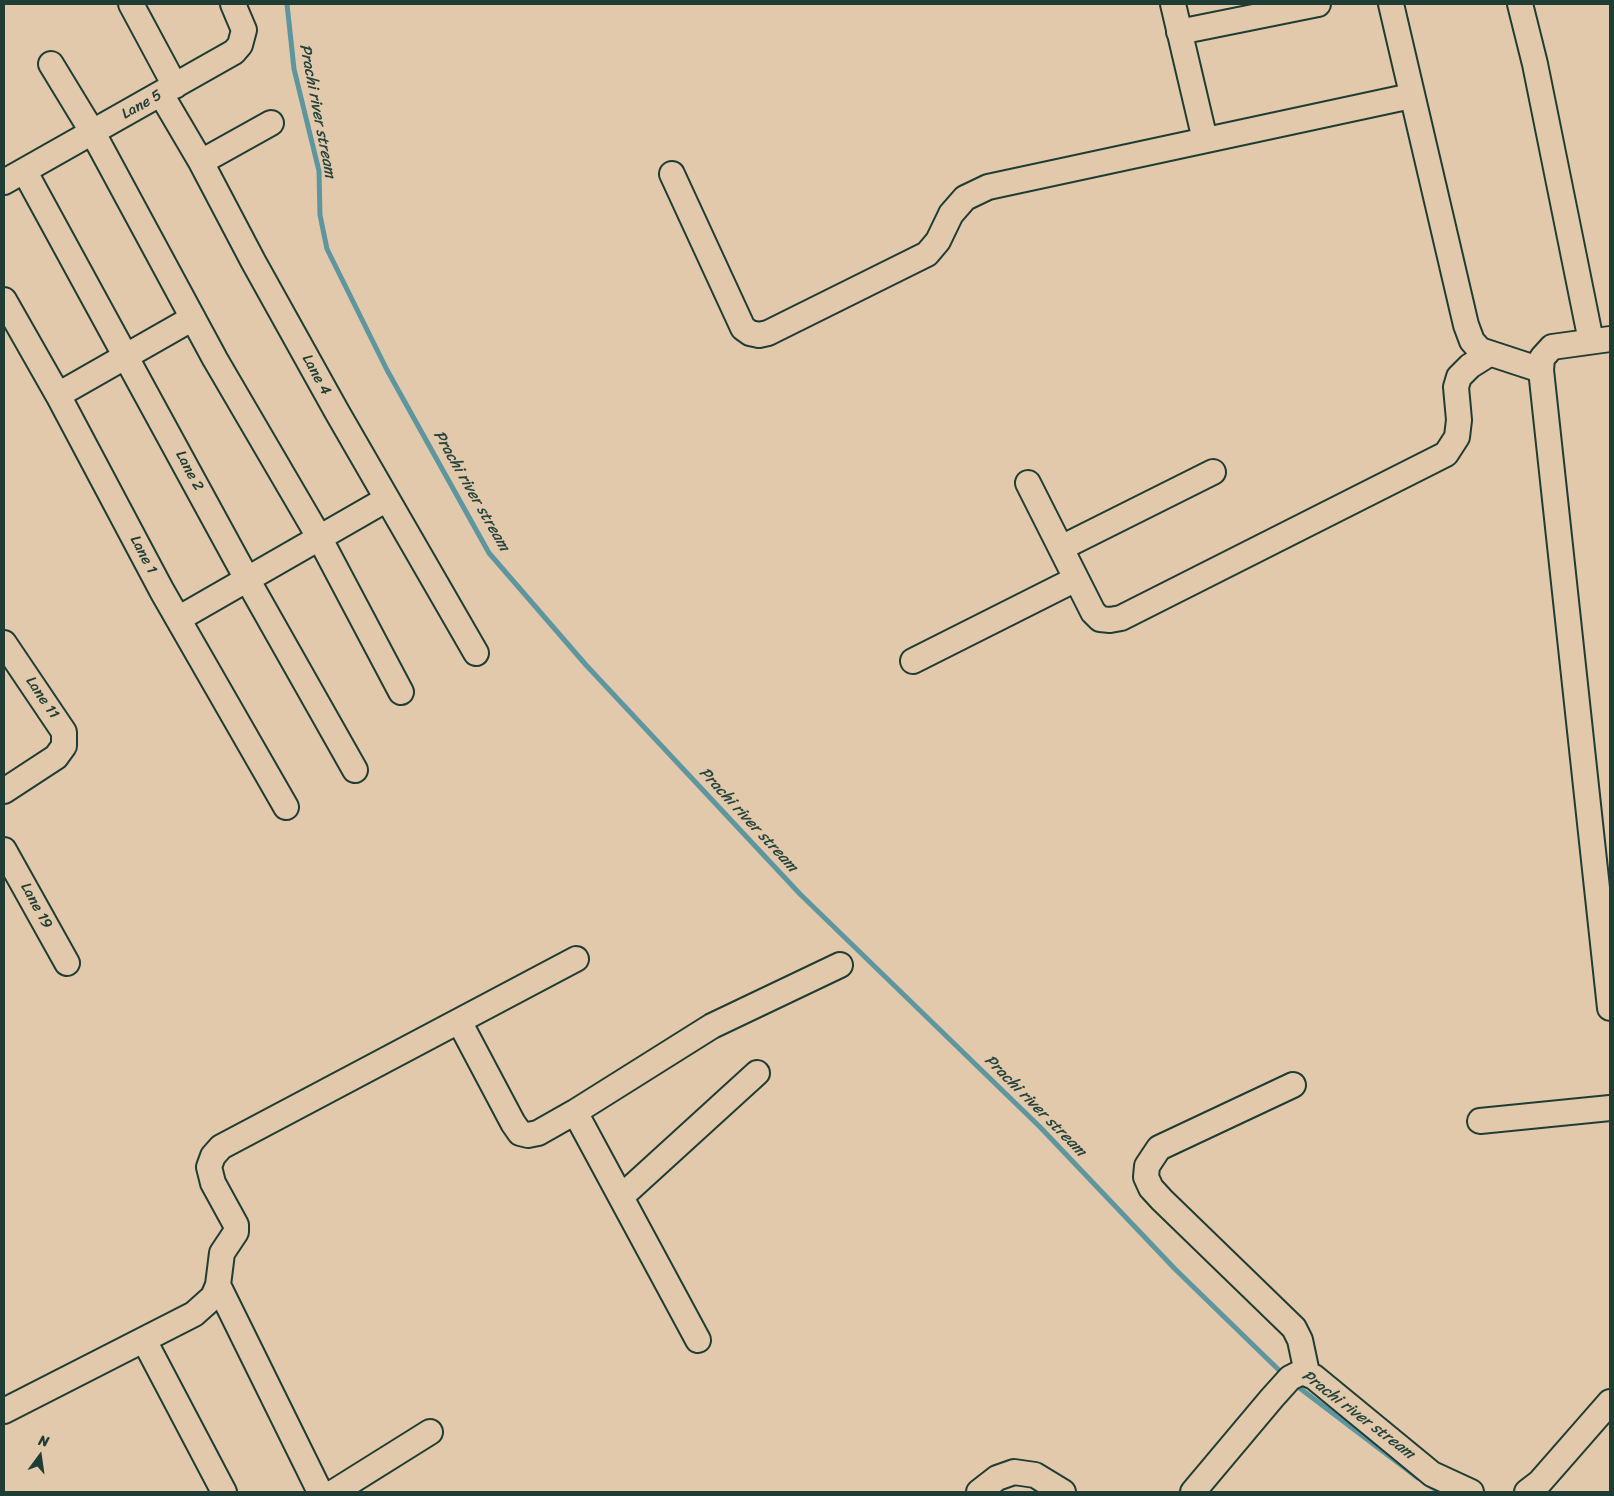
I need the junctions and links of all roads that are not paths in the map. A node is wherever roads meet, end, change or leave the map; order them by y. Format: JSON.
{"nodes":[{"id":1,"x":130,"y":4,"type":"edge"},
{"id":2,"x":233,"y":4,"type":"edge"},
{"id":3,"x":250,"y":4,"type":"edge"},
{"id":4,"x":1172,"y":4,"type":"edge"},
{"id":5,"x":1318,"y":4,"type":"edge"},
{"id":6,"x":1390,"y":4,"type":"edge"},
{"id":7,"x":1520,"y":4,"type":"edge"},
{"id":8,"x":244,"y":30,"type":"junction"},
{"id":9,"x":1179,"y":32,"type":"junction"},
{"id":10,"x":51,"y":64,"type":"dead end"},
{"id":11,"x":168,"y":90,"type":"junction"},
{"id":12,"x":1411,"y":96,"type":"junction"},
{"id":13,"x":271,"y":123,"type":"dead end"},
{"id":14,"x":93,"y":133,"type":"junction"},
{"id":15,"x":1205,"y":140,"type":"junction"},
{"id":16,"x":201,"y":162,"type":"junction"},
{"id":17,"x":25,"y":172,"type":"junction"},
{"id":18,"x":672,"y":174,"type":"dead end"},
{"id":19,"x":4,"y":182,"type":"edge"},
{"id":20,"x":4,"y":300,"type":"edge"},
{"id":21,"x":193,"y":318,"type":"junction"},
{"id":22,"x":1601,"y":340,"type":"edge"},
{"id":23,"x":1489,"y":354,"type":"junction"},
{"id":24,"x":126,"y":356,"type":"junction"},
{"id":25,"x":1541,"y":370,"type":"junction"},
{"id":26,"x":58,"y":395,"type":"junction"},
{"id":27,"x":1213,"y":472,"type":"dead end"},
{"id":28,"x":1028,"y":482,"type":"dead end"},
{"id":29,"x":387,"y":499,"type":"junction"},
{"id":30,"x":319,"y":537,"type":"junction"},
{"id":31,"x":1061,"y":548,"type":"junction"},
{"id":32,"x":1076,"y":578,"type":"junction"},
{"id":33,"x":247,"y":579,"type":"junction"},
{"id":34,"x":178,"y":619,"type":"junction"},
{"id":35,"x":4,"y":643,"type":"edge"},
{"id":36,"x":476,"y":653,"type":"dead end"},
{"id":37,"x":913,"y":661,"type":"dead end"},
{"id":38,"x":401,"y":692,"type":"dead end"},
{"id":39,"x":355,"y":770,"type":"dead end"},
{"id":40,"x":4,"y":790,"type":"edge"},
{"id":41,"x":286,"y":807,"type":"dead end"},
{"id":42,"x":4,"y":850,"type":"edge"},
{"id":43,"x":576,"y":959,"type":"dead end"},
{"id":44,"x":67,"y":963,"type":"dead end"},
{"id":45,"x":840,"y":964,"type":"dead end"},
{"id":46,"x":1610,"y":1008,"type":"edge"},
{"id":47,"x":459,"y":1021,"type":"junction"},
{"id":48,"x":756,"y":1073,"type":"dead end"},
{"id":49,"x":1293,"y":1085,"type":"dead end"},
{"id":50,"x":1610,"y":1108,"type":"edge"},
{"id":51,"x":574,"y":1112,"type":"junction"},
{"id":52,"x":1480,"y":1121,"type":"dead end"},
{"id":53,"x":621,"y":1197,"type":"junction"},
{"id":54,"x":218,"y":1285,"type":"junction"},
{"id":55,"x":144,"y":1340,"type":"junction"},
{"id":56,"x":698,"y":1340,"type":"dead end"},
{"id":57,"x":1304,"y":1372,"type":"junction"},
{"id":58,"x":1610,"y":1402,"type":"edge"},
{"id":59,"x":4,"y":1411,"type":"edge"},
{"id":60,"x":430,"y":1432,"type":"dead end"},
{"id":61,"x":224,"y":1492,"type":"edge"},
{"id":62,"x":320,"y":1492,"type":"edge"},
{"id":63,"x":334,"y":1492,"type":"edge"},
{"id":64,"x":979,"y":1492,"type":"edge"},
{"id":65,"x":1063,"y":1492,"type":"edge"},
{"id":66,"x":1193,"y":1492,"type":"edge"},
{"id":67,"x":1471,"y":1492,"type":"edge"},
{"id":68,"x":1527,"y":1492,"type":"edge"}],
"edges":[{"from":1,"to":11,"type":"street","name":"Lane 4"},
{"from":2,"to":8,"type":"street"},
{"from":3,"to":8,"type":"street","name":"Lane 5"},
{"from":4,"to":9,"type":"street"},
{"from":5,"to":9,"type":"street"},
{"from":6,"to":12,"type":"street"},
{"from":7,"to":22,"type":"street"},
{"from":8,"to":11,"type":"street","name":"Lane 5"},
{"from":9,"to":15,"type":"street"},
{"from":10,"to":14,"type":"street"},
{"from":11,"to":14,"type":"street","name":"Lane 5"},
{"from":11,"to":16,"type":"street","name":"Lane 4"},
{"from":12,"to":15,"type":"street"},
{"from":12,"to":23,"type":"street"},
{"from":13,"to":16,"type":"street"},
{"from":14,"to":17,"type":"street","name":"Lane 5"},
{"from":14,"to":21,"type":"street"},
{"from":15,"to":18,"type":"street"},
{"from":16,"to":29,"type":"street","name":"Lane 4"},
{"from":17,"to":19,"type":"street","name":"Lane 5"},
{"from":17,"to":24,"type":"street","name":"Lane 2"},
{"from":20,"to":26,"type":"street","name":"Lane 1"},
{"from":21,"to":24,"type":"street"},
{"from":21,"to":30,"type":"street"},
{"from":22,"to":25,"type":"street"},
{"from":23,"to":25,"type":"street"},
{"from":23,"to":32,"type":"street"},
{"from":24,"to":26,"type":"street"},
{"from":24,"to":33,"type":"street","name":"Lane 2"},
{"from":25,"to":46,"type":"street"},
{"from":26,"to":34,"type":"street","name":"Lane 1"},
{"from":27,"to":31,"type":"street"},
{"from":28,"to":31,"type":"street"},
{"from":29,"to":30,"type":"street"},
{"from":29,"to":36,"type":"street","name":"Lane 4"},
{"from":30,"to":33,"type":"street"},
{"from":30,"to":38,"type":"street"},
{"from":31,"to":32,"type":"street"},
{"from":32,"to":37,"type":"street"},
{"from":33,"to":34,"type":"street"},
{"from":33,"to":39,"type":"street","name":"Lane 2"},
{"from":34,"to":41,"type":"street","name":"Lane 1"},
{"from":35,"to":40,"type":"street","name":"Lane 11"},
{"from":42,"to":44,"type":"street","name":"Lane 19"},
{"from":43,"to":47,"type":"street"},
{"from":45,"to":51,"type":"street"},
{"from":47,"to":51,"type":"street"},
{"from":47,"to":54,"type":"street"},
{"from":48,"to":53,"type":"street"},
{"from":49,"to":57,"type":"street"},
{"from":50,"to":52,"type":"street"},
{"from":51,"to":53,"type":"street"},
{"from":53,"to":56,"type":"street"},
{"from":54,"to":55,"type":"street"},
{"from":54,"to":62,"type":"street"},
{"from":55,"to":59,"type":"street"},
{"from":55,"to":61,"type":"street"},
{"from":57,"to":66,"type":"street"},
{"from":57,"to":67,"type":"street"},
{"from":58,"to":68,"type":"street"},
{"from":60,"to":63,"type":"street"},
{"from":64,"to":65,"type":"street"}]}
